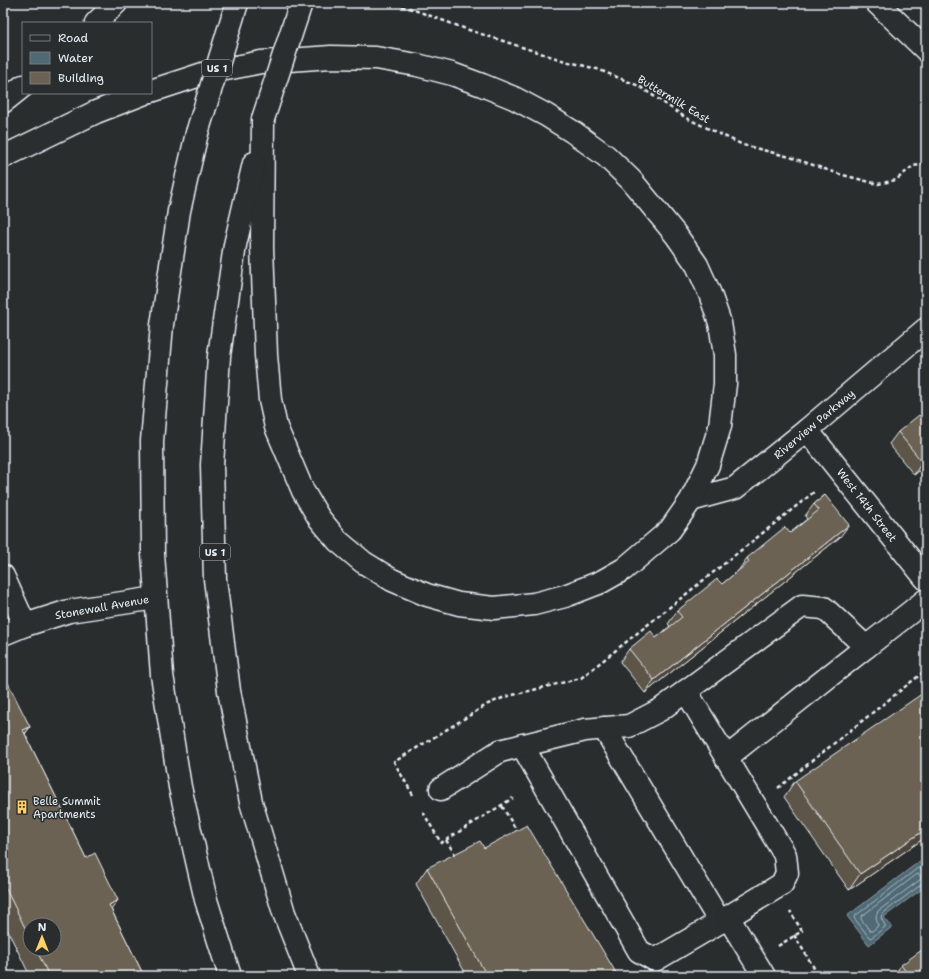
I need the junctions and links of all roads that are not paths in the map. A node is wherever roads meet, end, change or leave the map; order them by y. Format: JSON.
{"nodes":[{"id":1,"x":237,"y":3,"type":"edge"},
{"id":2,"x":301,"y":3,"type":"edge"},
{"id":3,"x":877,"y":3,"type":"edge"},
{"id":4,"x":926,"y":50,"type":"edge"},
{"id":5,"x":22,"y":87,"type":"edge"},
{"id":6,"x":152,"y":90,"type":"edge"},
{"id":7,"x":142,"y":94,"type":"edge"},
{"id":8,"x":3,"y":102,"type":"edge"},
{"id":9,"x":264,"y":119,"type":"junction"},
{"id":10,"x":3,"y":157,"type":"edge"},
{"id":11,"x":926,"y":329,"type":"edge"},
{"id":12,"x":807,"y":430,"type":"junction"},
{"id":13,"x":691,"y":500,"type":"junction"},
{"id":14,"x":3,"y":576,"type":"edge"},
{"id":15,"x":926,"y":579,"type":"edge"},
{"id":16,"x":156,"y":598,"type":"junction"},
{"id":17,"x":926,"y":600,"type":"edge"},
{"id":18,"x":25,"y":625,"type":"junction"},
{"id":19,"x":3,"y":634,"type":"edge"},
{"id":20,"x":866,"y":647,"type":"junction"},
{"id":21,"x":686,"y":691,"type":"junction"},
{"id":22,"x":604,"y":728,"type":"junction"},
{"id":23,"x":522,"y":745,"type":"junction"},
{"id":24,"x":726,"y":758,"type":"junction"},
{"id":25,"x":441,"y":789,"type":"dead end"},
{"id":26,"x":724,"y":919,"type":"junction"},
{"id":27,"x":230,"y":976,"type":"edge"},
{"id":28,"x":309,"y":976,"type":"edge"},
{"id":29,"x":764,"y":976,"type":"edge"}],
"edges":[{"from":1,"to":16,"type":"main road","number":"US 1","bridge":true},
{"from":2,"to":9,"type":"main road","number":"US 1","bridge":true},
{"from":3,"to":4,"type":"main road"},
{"from":5,"to":8,"type":"main road"},
{"from":6,"to":13,"type":"main road"},
{"from":7,"to":10,"type":"main road"},
{"from":9,"to":13,"type":"main road"},
{"from":9,"to":28,"type":"main road","number":"US 1"},
{"from":11,"to":12,"type":"main road","name":"Riverview Parkway"},
{"from":12,"to":13,"type":"main road","name":"Riverview Parkway"},
{"from":12,"to":15,"type":"main road","name":"West 14th Street"},
{"from":14,"to":18,"type":"main road"},
{"from":16,"to":18,"type":"main road","name":"Stonewall Avenue"},
{"from":16,"to":27,"type":"main road","number":"US 1"},
{"from":17,"to":20,"type":"main road"},
{"from":18,"to":19,"type":"main road","name":"Stonewall Avenue"},
{"from":20,"to":21,"type":"main road"},
{"from":20,"to":24,"type":"main road"},
{"from":21,"to":22,"type":"main road"},
{"from":21,"to":24,"type":"main road"},
{"from":22,"to":23,"type":"main road"},
{"from":22,"to":26,"type":"main road"},
{"from":23,"to":25,"type":"main road"},
{"from":23,"to":26,"type":"main road"},
{"from":24,"to":26,"type":"main road"},
{"from":26,"to":29,"type":"main road"}]}
